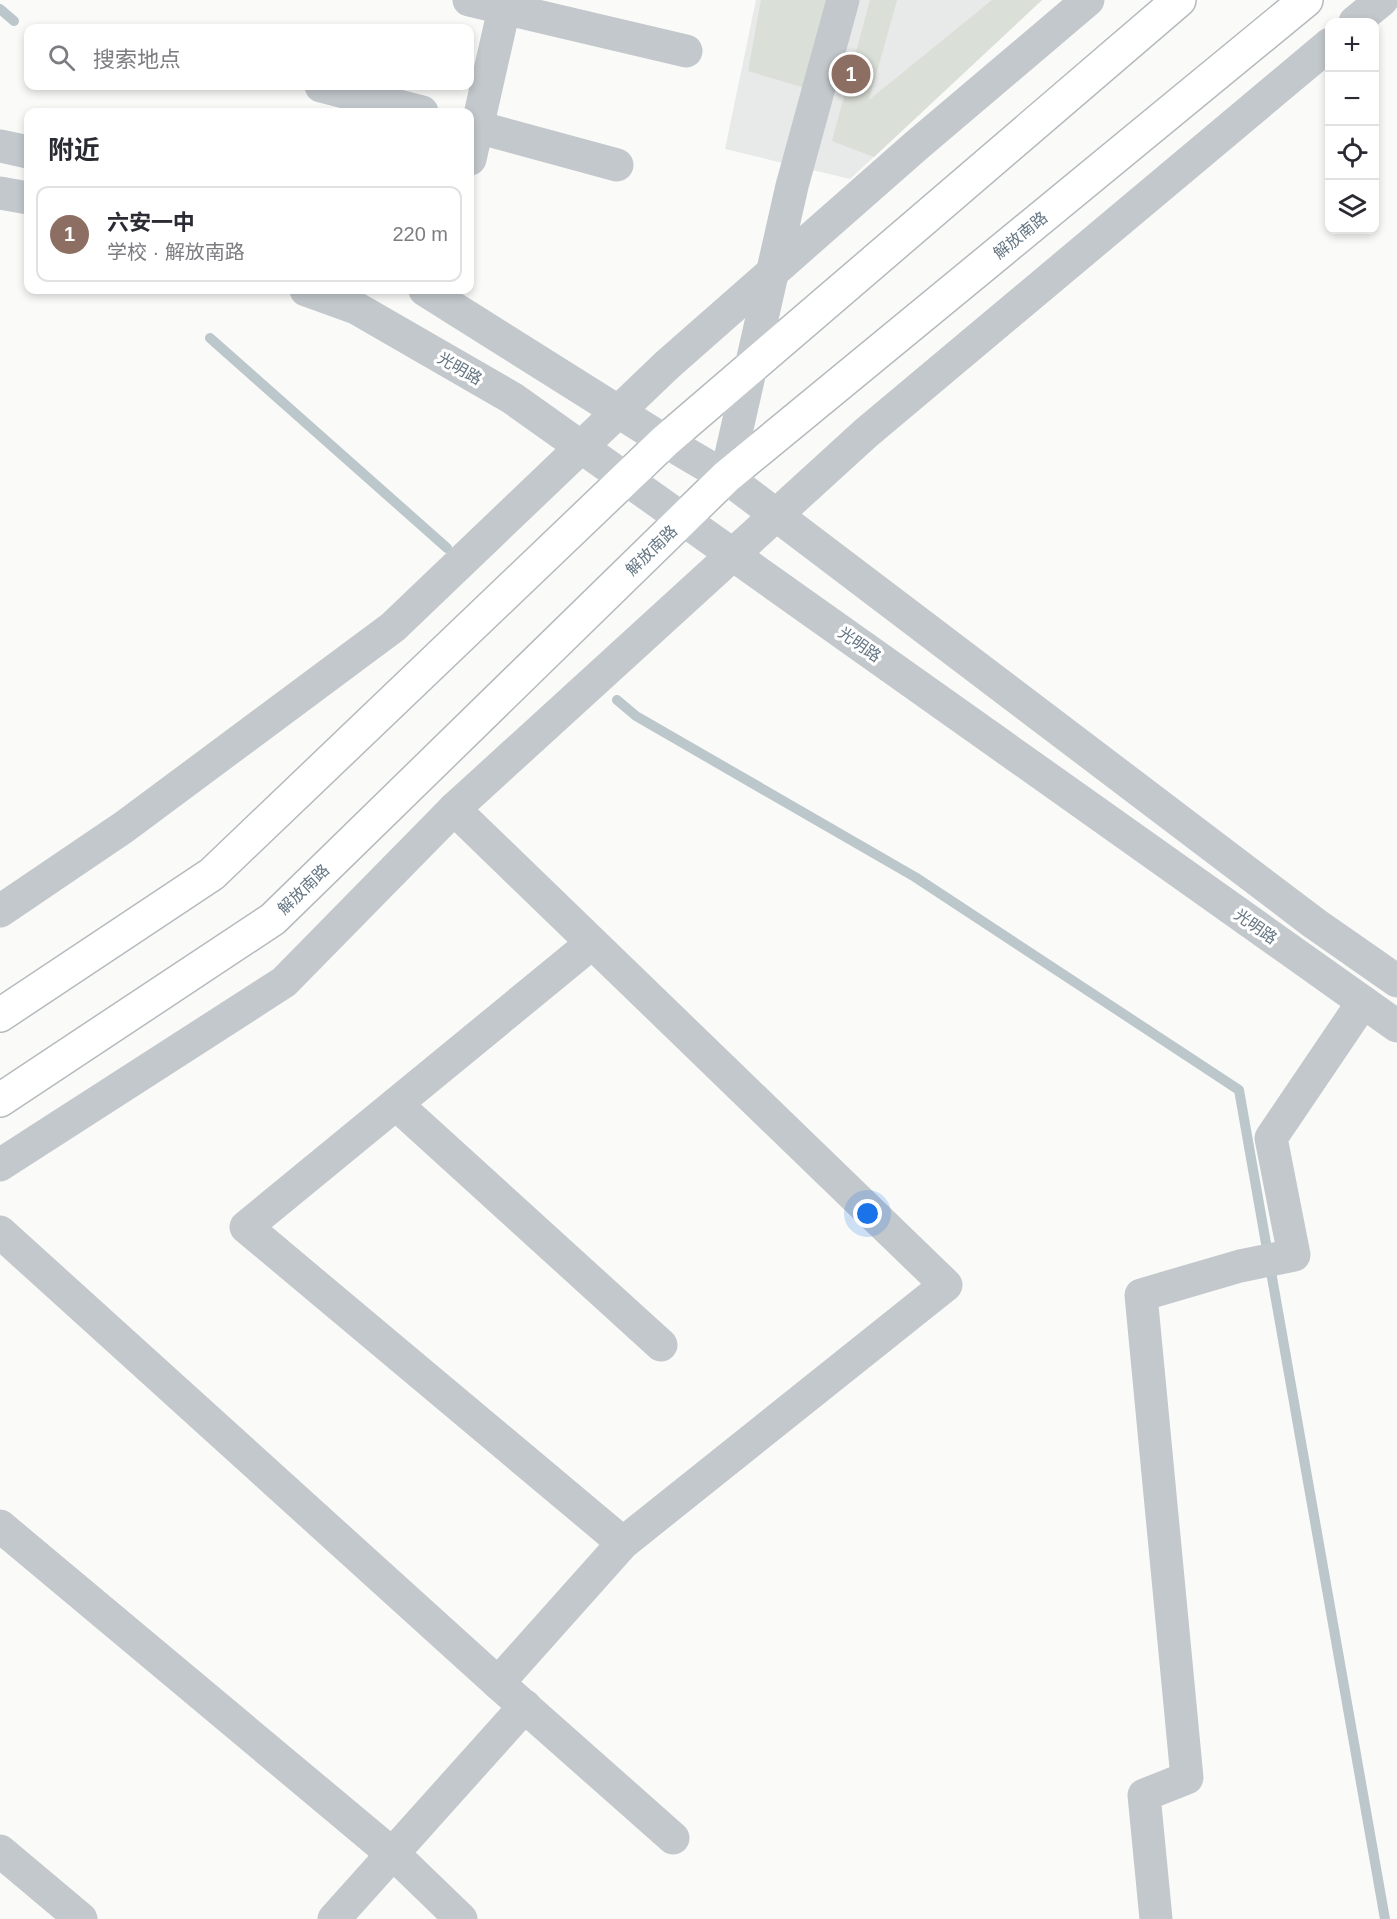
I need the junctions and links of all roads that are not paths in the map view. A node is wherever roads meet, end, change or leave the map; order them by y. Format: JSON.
{"nodes":[{"id":1,"x":469,"y":0,"type":"edge"},
{"id":2,"x":843,"y":0,"type":"edge"},
{"id":3,"x":1088,"y":0,"type":"edge"},
{"id":4,"x":1179,"y":0,"type":"edge"},
{"id":5,"x":1306,"y":0,"type":"edge"},
{"id":6,"x":1382,"y":0,"type":"edge"},
{"id":7,"x":505,"y":4,"type":"edge"},
{"id":8,"x":1360,"y":18,"type":"edge"},
{"id":9,"x":1325,"y":47,"type":"edge"},
{"id":10,"x":686,"y":51,"type":"dead end"},
{"id":11,"x":337,"y":90,"type":"edge"},
{"id":12,"x":406,"y":108,"type":"edge"},
{"id":13,"x":474,"y":122,"type":"edge"},
{"id":14,"x":474,"y":126,"type":"edge"},
{"id":15,"x":0,"y":146,"type":"edge"},
{"id":16,"x":24,"y":151,"type":"edge"},
{"id":17,"x":617,"y":165,"type":"dead end"},
{"id":18,"x":0,"y":193,"type":"edge"},
{"id":19,"x":24,"y":197,"type":"edge"},
{"id":20,"x":773,"y":272,"type":"junction"},
{"id":21,"x":317,"y":294,"type":"edge"},
{"id":22,"x":413,"y":294,"type":"edge"},
{"id":23,"x":431,"y":294,"type":"edge"},
{"id":24,"x":392,"y":329,"type":"junction"},
{"id":25,"x":751,"y":368,"type":"junction"},
{"id":26,"x":619,"y":411,"type":"junction"},
{"id":27,"x":665,"y":441,"type":"junction"},
{"id":28,"x":582,"y":448,"type":"junction"},
{"id":29,"x":726,"y":477,"type":"junction"},
{"id":30,"x":626,"y":479,"type":"junction"},
{"id":31,"x":776,"y":515,"type":"junction"},
{"id":32,"x":683,"y":519,"type":"junction"},
{"id":33,"x":733,"y":554,"type":"junction"},
{"id":34,"x":454,"y":809,"type":"junction"},
{"id":35,"x":0,"y":911,"type":"edge"},
{"id":36,"x":592,"y":943,"type":"junction"},
{"id":37,"x":1397,"y":981,"type":"edge"},
{"id":38,"x":1363,"y":1002,"type":"junction"},
{"id":39,"x":0,"y":1015,"type":"edge"},
{"id":40,"x":1397,"y":1026,"type":"edge"},
{"id":41,"x":0,"y":1100,"type":"edge"},
{"id":42,"x":396,"y":1104,"type":"junction"},
{"id":43,"x":0,"y":1165,"type":"edge"},
{"id":44,"x":0,"y":1232,"type":"edge"},
{"id":45,"x":661,"y":1345,"type":"dead end"},
{"id":46,"x":0,"y":1526,"type":"edge"},
{"id":47,"x":623,"y":1543,"type":"junction"},
{"id":48,"x":498,"y":1683,"type":"junction"},
{"id":49,"x":525,"y":1706,"type":"junction"},
{"id":50,"x":673,"y":1838,"type":"dead end"},
{"id":51,"x":0,"y":1851,"type":"edge"},
{"id":52,"x":393,"y":1854,"type":"junction"},
{"id":53,"x":81,"y":1919,"type":"edge"},
{"id":54,"x":334,"y":1919,"type":"edge"},
{"id":55,"x":461,"y":1919,"type":"edge"},
{"id":56,"x":1156,"y":1919,"type":"edge"}],
"edges":[{"from":1,"to":7,"type":"street"},
{"from":2,"to":20,"type":"street"},
{"from":3,"to":20,"type":"street"},
{"from":4,"to":25,"type":"main road"},
{"from":5,"to":29,"type":"main road","name":"解放南路"},
{"from":6,"to":8,"type":"street"},
{"from":7,"to":10,"type":"street"},
{"from":7,"to":13,"type":"street"},
{"from":9,"to":31,"type":"street"},
{"from":11,"to":12,"type":"street"},
{"from":14,"to":17,"type":"street"},
{"from":15,"to":16,"type":"street"},
{"from":18,"to":19,"type":"street"},
{"from":20,"to":25,"type":"street"},
{"from":20,"to":26,"type":"street"},
{"from":21,"to":24,"type":"street","name":"光明路"},
{"from":22,"to":24,"type":"street"},
{"from":23,"to":26,"type":"street"},
{"from":24,"to":28,"type":"street","name":"光明路"},
{"from":25,"to":27,"type":"main road"},
{"from":25,"to":29,"type":"street"},
{"from":26,"to":27,"type":"street"},
{"from":26,"to":28,"type":"street"},
{"from":27,"to":29,"type":"street"},
{"from":27,"to":30,"type":"main road"},
{"from":28,"to":30,"type":"street","name":"光明路"},
{"from":28,"to":35,"type":"street"},
{"from":29,"to":31,"type":"street"},
{"from":29,"to":32,"type":"main road","name":"解放南路"},
{"from":30,"to":32,"type":"street","name":"光明路"},
{"from":30,"to":39,"type":"main road"},
{"from":31,"to":33,"type":"street"},
{"from":31,"to":37,"type":"street"},
{"from":32,"to":33,"type":"street","name":"光明路"},
{"from":32,"to":41,"type":"main road","name":"解放南路"},
{"from":33,"to":34,"type":"street"},
{"from":33,"to":38,"type":"street","name":"光明路"},
{"from":34,"to":36,"type":"street"},
{"from":34,"to":43,"type":"street"},
{"from":36,"to":42,"type":"street"},
{"from":36,"to":47,"type":"street"},
{"from":38,"to":40,"type":"street","name":"光明路"},
{"from":38,"to":56,"type":"street"},
{"from":42,"to":45,"type":"street"},
{"from":42,"to":47,"type":"street"},
{"from":44,"to":48,"type":"street"},
{"from":46,"to":52,"type":"street"},
{"from":47,"to":48,"type":"street"},
{"from":48,"to":49,"type":"street"},
{"from":49,"to":50,"type":"street"},
{"from":49,"to":52,"type":"street"},
{"from":51,"to":53,"type":"street"},
{"from":52,"to":54,"type":"street"},
{"from":52,"to":55,"type":"street"}]}
